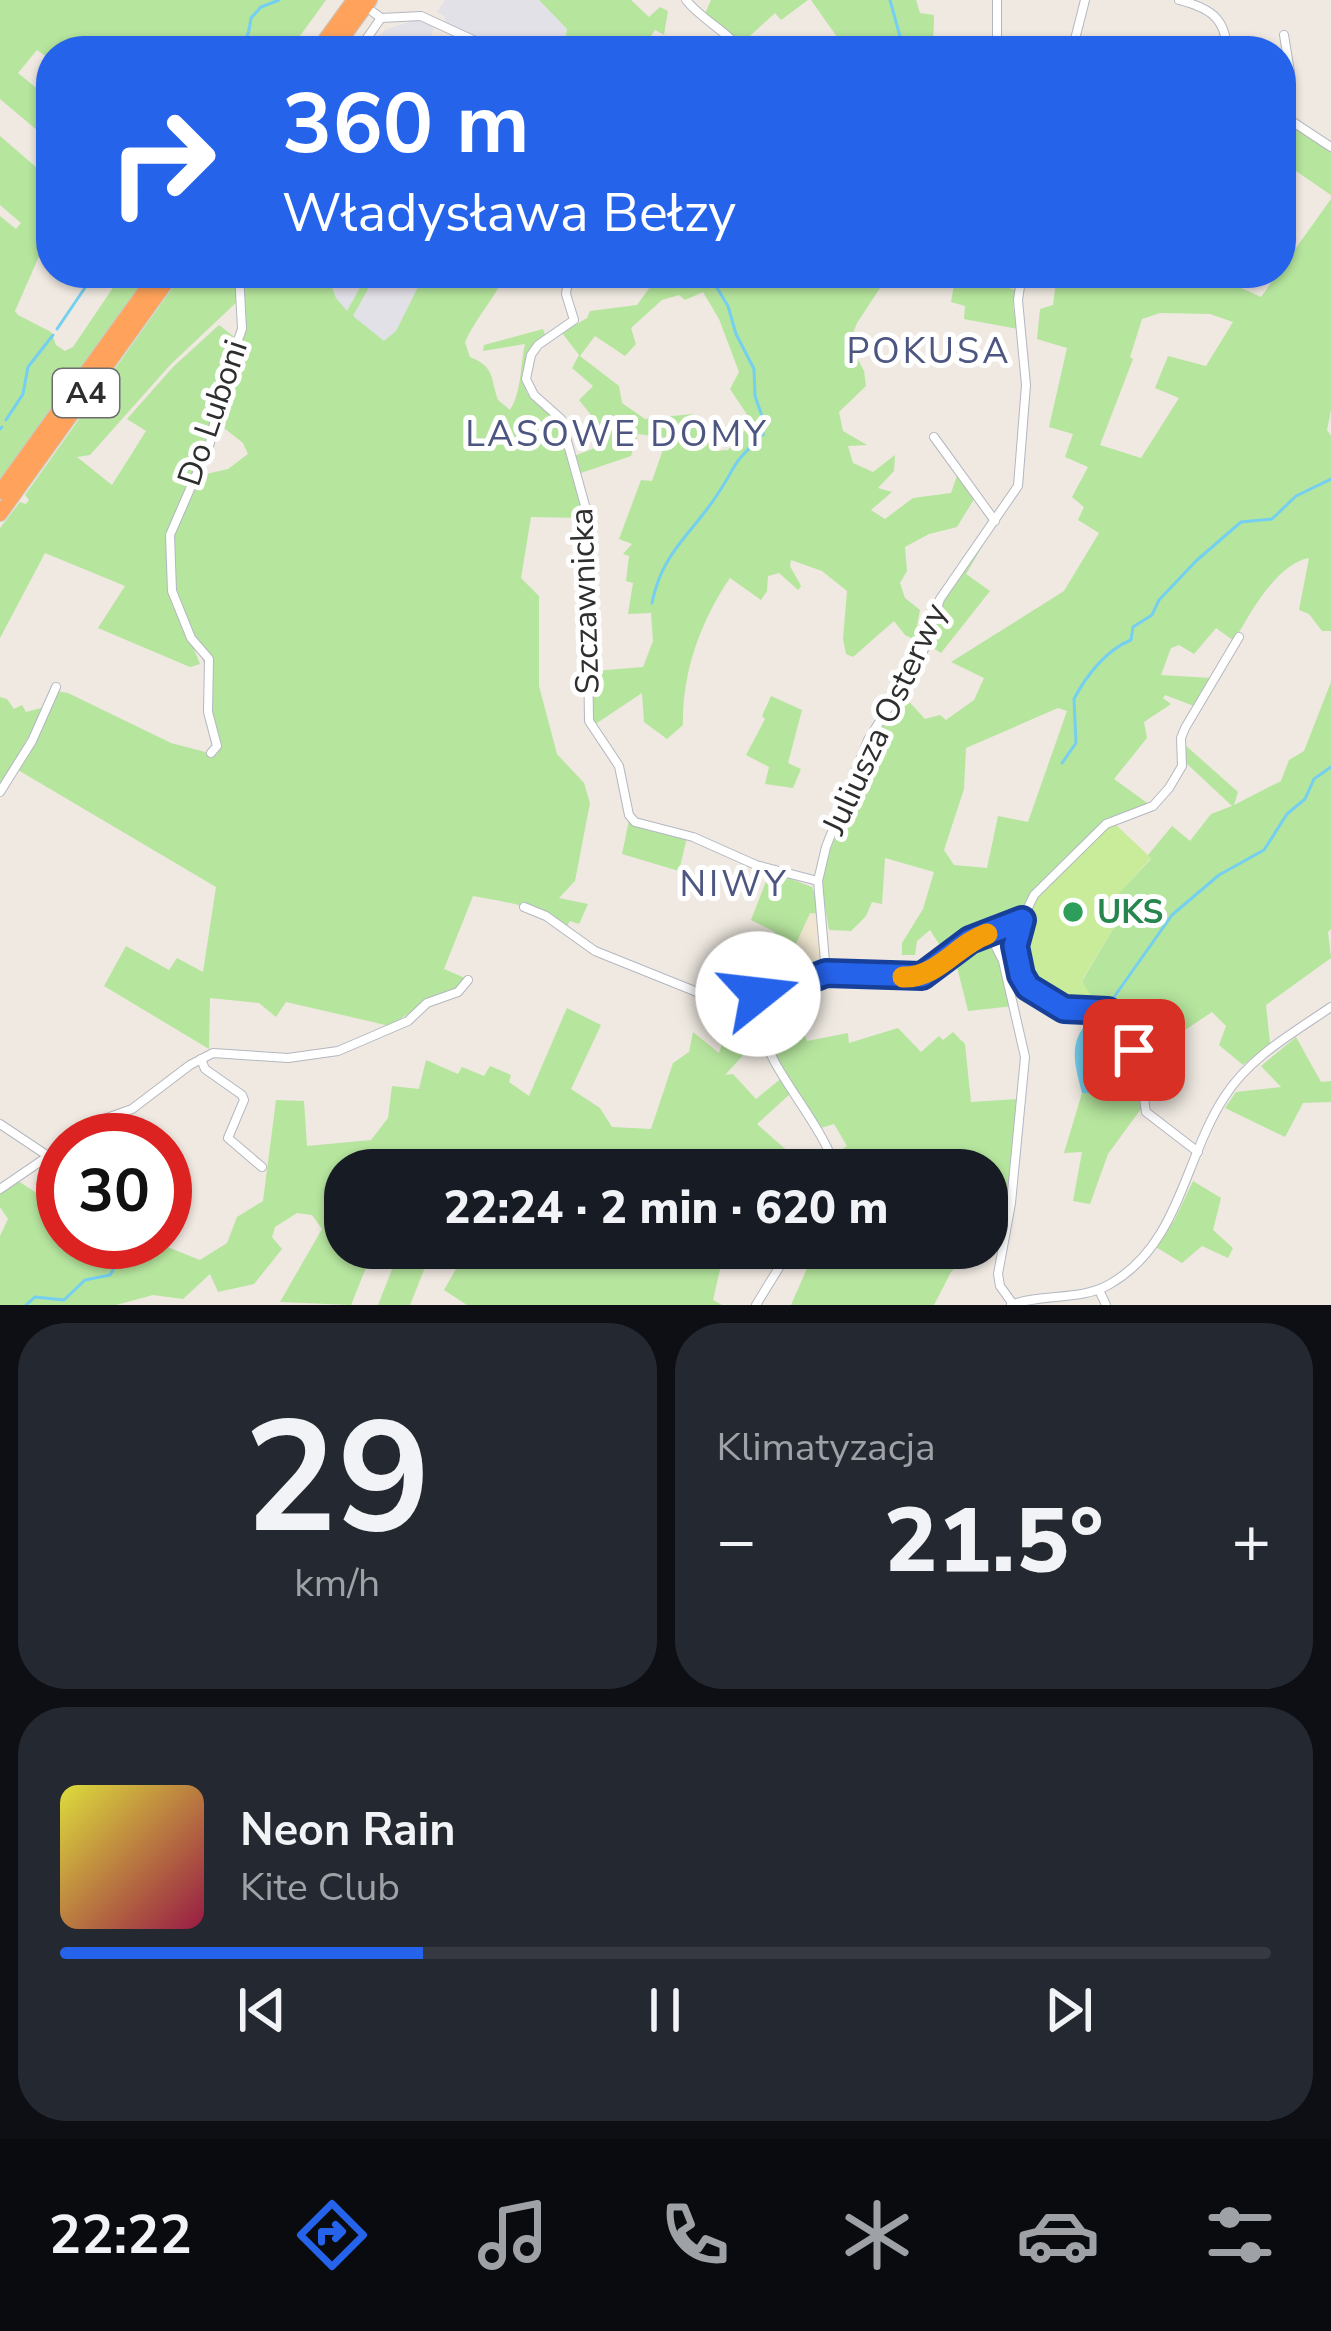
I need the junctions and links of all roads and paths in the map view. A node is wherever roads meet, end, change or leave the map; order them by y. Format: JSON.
{"nodes":[{"id":1,"x":354,"y":0,"type":"edge"},
{"id":2,"x":686,"y":0,"type":"edge"},
{"id":3,"x":997,"y":0,"type":"edge"},
{"id":4,"x":1179,"y":0,"type":"edge"},
{"id":5,"x":1082,"y":2,"type":"edge"},
{"id":6,"x":375,"y":10,"type":"edge"},
{"id":7,"x":328,"y":36,"type":"edge"},
{"id":8,"x":348,"y":36,"type":"edge"},
{"id":9,"x":464,"y":36,"type":"edge"},
{"id":10,"x":727,"y":36,"type":"edge"},
{"id":11,"x":997,"y":36,"type":"edge"},
{"id":12,"x":1075,"y":36,"type":"edge"},
{"id":13,"x":1225,"y":36,"type":"edge"},
{"id":14,"x":1296,"y":121,"type":"edge"},
{"id":15,"x":1331,"y":147,"type":"edge"},
{"id":16,"x":147,"y":288,"type":"edge"},
{"id":17,"x":162,"y":288,"type":"edge"},
{"id":18,"x":240,"y":288,"type":"edge"},
{"id":19,"x":567,"y":288,"type":"edge"},
{"id":20,"x":1020,"y":288,"type":"edge"},
{"id":21,"x":934,"y":437,"type":"dead end"},
{"id":22,"x":0,"y":492,"type":"edge"},
{"id":23,"x":0,"y":514,"type":"edge"},
{"id":24,"x":995,"y":521,"type":"junction"},
{"id":25,"x":1239,"y":637,"type":"dead end"},
{"id":26,"x":56,"y":687,"type":"dead end"},
{"id":27,"x":211,"y":753,"type":"dead end"},
{"id":28,"x":0,"y":792,"type":"edge"},
{"id":29,"x":818,"y":881,"type":"junction"},
{"id":30,"x":524,"y":907,"type":"dead end"},
{"id":31,"x":1022,"y":920,"type":"junction"},
{"id":32,"x":1004,"y":927,"type":"junction"},
{"id":33,"x":979,"y":937,"type":"junction"},
{"id":34,"x":995,"y":945,"type":"junction"},
{"id":35,"x":826,"y":973,"type":"junction"},
{"id":36,"x":467,"y":980,"type":"dead end"},
{"id":37,"x":773,"y":994,"type":"junction"},
{"id":38,"x":1331,"y":1006,"type":"edge"},
{"id":39,"x":201,"y":1058,"type":"junction"},
{"id":40,"x":119,"y":1113,"type":"edge"},
{"id":41,"x":0,"y":1124,"type":"edge"},
{"id":42,"x":36,"y":1148,"type":"edge"},
{"id":43,"x":830,"y":1149,"type":"edge"},
{"id":44,"x":1198,"y":1152,"type":"junction"},
{"id":45,"x":36,"y":1164,"type":"edge"},
{"id":46,"x":262,"y":1167,"type":"dead end"},
{"id":47,"x":0,"y":1189,"type":"edge"},
{"id":48,"x":778,"y":1269,"type":"edge"},
{"id":49,"x":1099,"y":1290,"type":"junction"},
{"id":50,"x":757,"y":1305,"type":"edge"},
{"id":51,"x":1012,"y":1305,"type":"edge"},
{"id":52,"x":1106,"y":1305,"type":"edge"}],
"edges":[{"from":1,"to":7,"type":"highway"},
{"from":2,"to":10,"type":"street"},
{"from":3,"to":11,"type":"street"},
{"from":4,"to":13,"type":"street"},
{"from":5,"to":12,"type":"street"},
{"from":6,"to":8,"type":"highway"},
{"from":6,"to":9,"type":"street"},
{"from":14,"to":15,"type":"street"},
{"from":16,"to":22,"type":"highway","number":"A4"},
{"from":17,"to":23,"type":"highway","number":"A4"},
{"from":18,"to":27,"type":"street","name":"Do Luboni"},
{"from":19,"to":29,"type":"street","name":"Szczawnicka"},
{"from":20,"to":24,"type":"street","name":"Juliusza Osterwy"},
{"from":21,"to":24,"type":"street"},
{"from":24,"to":29,"type":"street","name":"Juliusza Osterwy"},
{"from":25,"to":31,"type":"street"},
{"from":26,"to":28,"type":"street"},
{"from":29,"to":35,"type":"street","name":"Juliusza Osterwy"},
{"from":30,"to":37,"type":"street"},
{"from":31,"to":32,"type":"street"},
{"from":31,"to":44,"type":"street"},
{"from":32,"to":33,"type":"street"},
{"from":32,"to":34,"type":"street"},
{"from":33,"to":34,"type":"street"},
{"from":33,"to":35,"type":"street"},
{"from":34,"to":51,"type":"street"},
{"from":35,"to":37,"type":"street"},
{"from":36,"to":39,"type":"street"},
{"from":37,"to":43,"type":"street"},
{"from":38,"to":44,"type":"street"},
{"from":39,"to":40,"type":"street"},
{"from":39,"to":46,"type":"street"},
{"from":41,"to":42,"type":"street"},
{"from":44,"to":49,"type":"street"},
{"from":45,"to":47,"type":"street"},
{"from":48,"to":50,"type":"street"},
{"from":49,"to":51,"type":"street"},
{"from":49,"to":52,"type":"street"}]}
